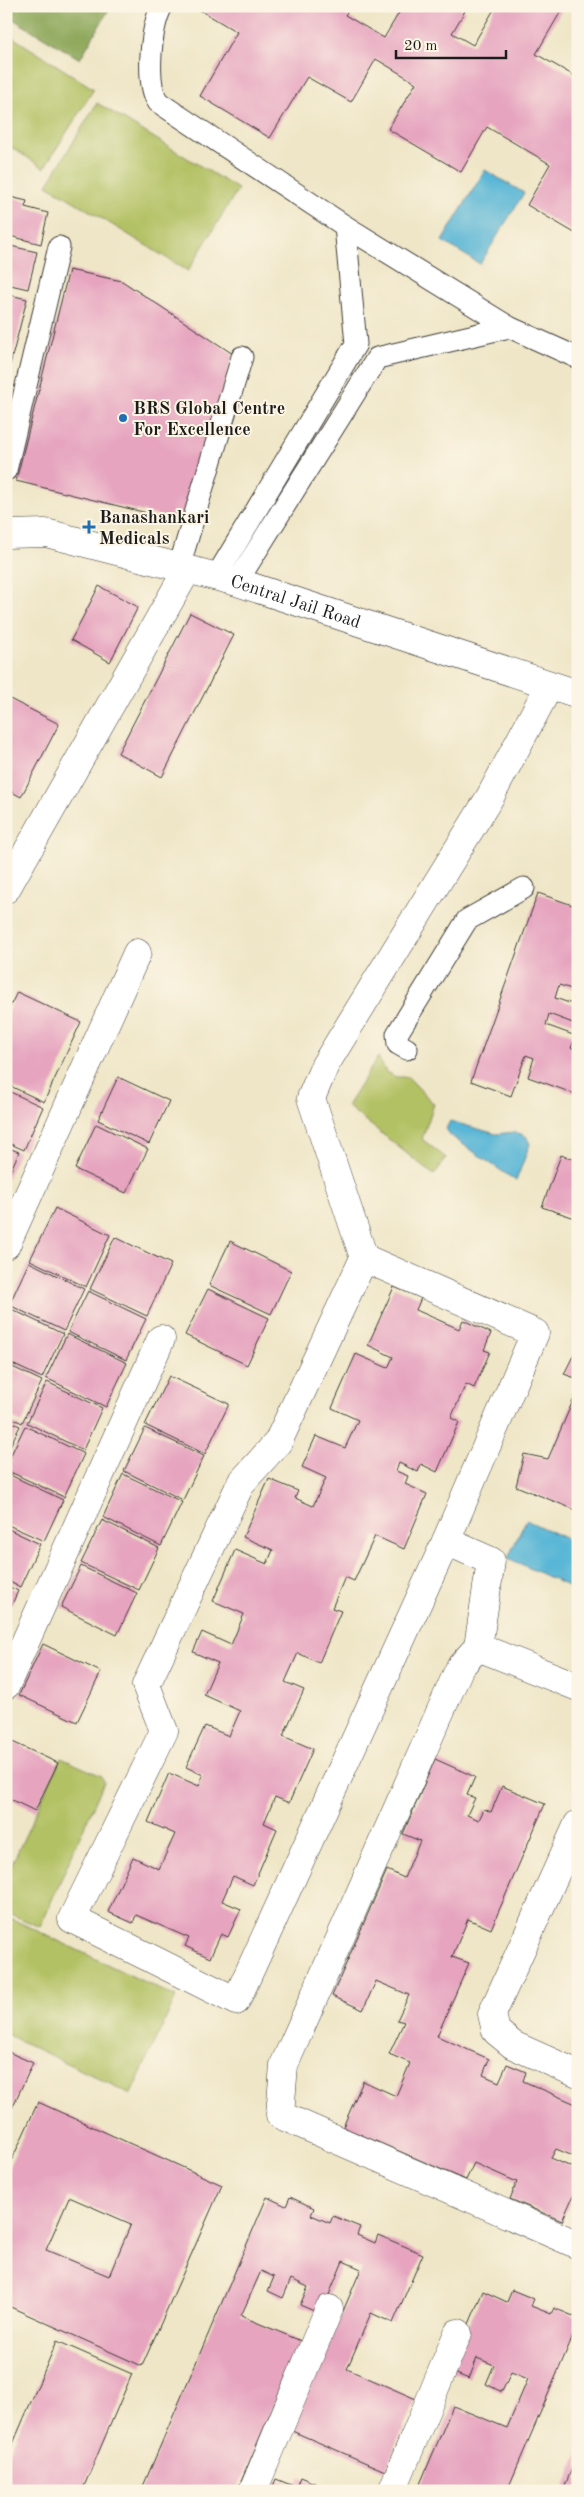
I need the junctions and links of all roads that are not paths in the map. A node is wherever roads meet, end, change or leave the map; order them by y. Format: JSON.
{"nodes":[{"id":1,"x":162,"y":6,"type":"edge"},
{"id":2,"x":345,"y":226,"type":"junction"},
{"id":3,"x":59,"y":247,"type":"dead end"},
{"id":4,"x":509,"y":327,"type":"junction"},
{"id":5,"x":356,"y":344,"type":"junction"},
{"id":6,"x":242,"y":357,"type":"dead end"},
{"id":7,"x":377,"y":358,"type":"junction"},
{"id":8,"x":578,"y":358,"type":"edge"},
{"id":9,"x":6,"y":470,"type":"edge"},
{"id":10,"x":6,"y":534,"type":"edge"},
{"id":11,"x":183,"y":569,"type":"junction"},
{"id":12,"x":226,"y":580,"type":"junction"},
{"id":13,"x":550,"y":686,"type":"junction"},
{"id":14,"x":578,"y":694,"type":"edge"},
{"id":15,"x":524,"y":888,"type":"dead end"},
{"id":16,"x":6,"y":889,"type":"edge"},
{"id":17,"x":137,"y":953,"type":"dead end"},
{"id":18,"x":406,"y":1049,"type":"dead end"},
{"id":19,"x":6,"y":1245,"type":"edge"},
{"id":20,"x":364,"y":1258,"type":"junction"},
{"id":21,"x":161,"y":1339,"type":"dead end"},
{"id":22,"x":446,"y":1541,"type":"junction"},
{"id":23,"x":478,"y":1647,"type":"junction"},
{"id":24,"x":6,"y":1685,"type":"edge"},
{"id":25,"x":578,"y":1687,"type":"edge"},
{"id":26,"x":578,"y":1824,"type":"edge"},
{"id":27,"x":578,"y":2074,"type":"edge"},
{"id":28,"x":578,"y":2245,"type":"edge"},
{"id":29,"x":329,"y":2309,"type":"dead end"},
{"id":30,"x":458,"y":2333,"type":"dead end"},
{"id":31,"x":253,"y":2491,"type":"edge"},
{"id":32,"x":392,"y":2491,"type":"edge"}],
"edges":[{"from":1,"to":2,"type":"lane"},
{"from":2,"to":4,"type":"lane"},
{"from":2,"to":5,"type":"lane"},
{"from":3,"to":9,"type":"lane"},
{"from":4,"to":7,"type":"lane"},
{"from":4,"to":8,"type":"lane"},
{"from":5,"to":7,"type":"lane"},
{"from":5,"to":12,"type":"lane"},
{"from":6,"to":11,"type":"lane"},
{"from":7,"to":12,"type":"lane"},
{"from":10,"to":11,"type":"street","name":"Central Jail Road"},
{"from":11,"to":12,"type":"street","name":"Central Jail Road"},
{"from":11,"to":16,"type":"street"},
{"from":12,"to":13,"type":"street","name":"Central Jail Road"},
{"from":13,"to":14,"type":"street","name":"Central Jail Road"},
{"from":13,"to":20,"type":"street"},
{"from":15,"to":18,"type":"lane"},
{"from":17,"to":19,"type":"street"},
{"from":20,"to":22,"type":"street"},
{"from":20,"to":22,"type":"street"},
{"from":21,"to":24,"type":"street"},
{"from":22,"to":23,"type":"street"},
{"from":23,"to":25,"type":"street"},
{"from":23,"to":28,"type":"street"},
{"from":26,"to":27,"type":"street"},
{"from":29,"to":31,"type":"street"},
{"from":30,"to":32,"type":"street"}]}
